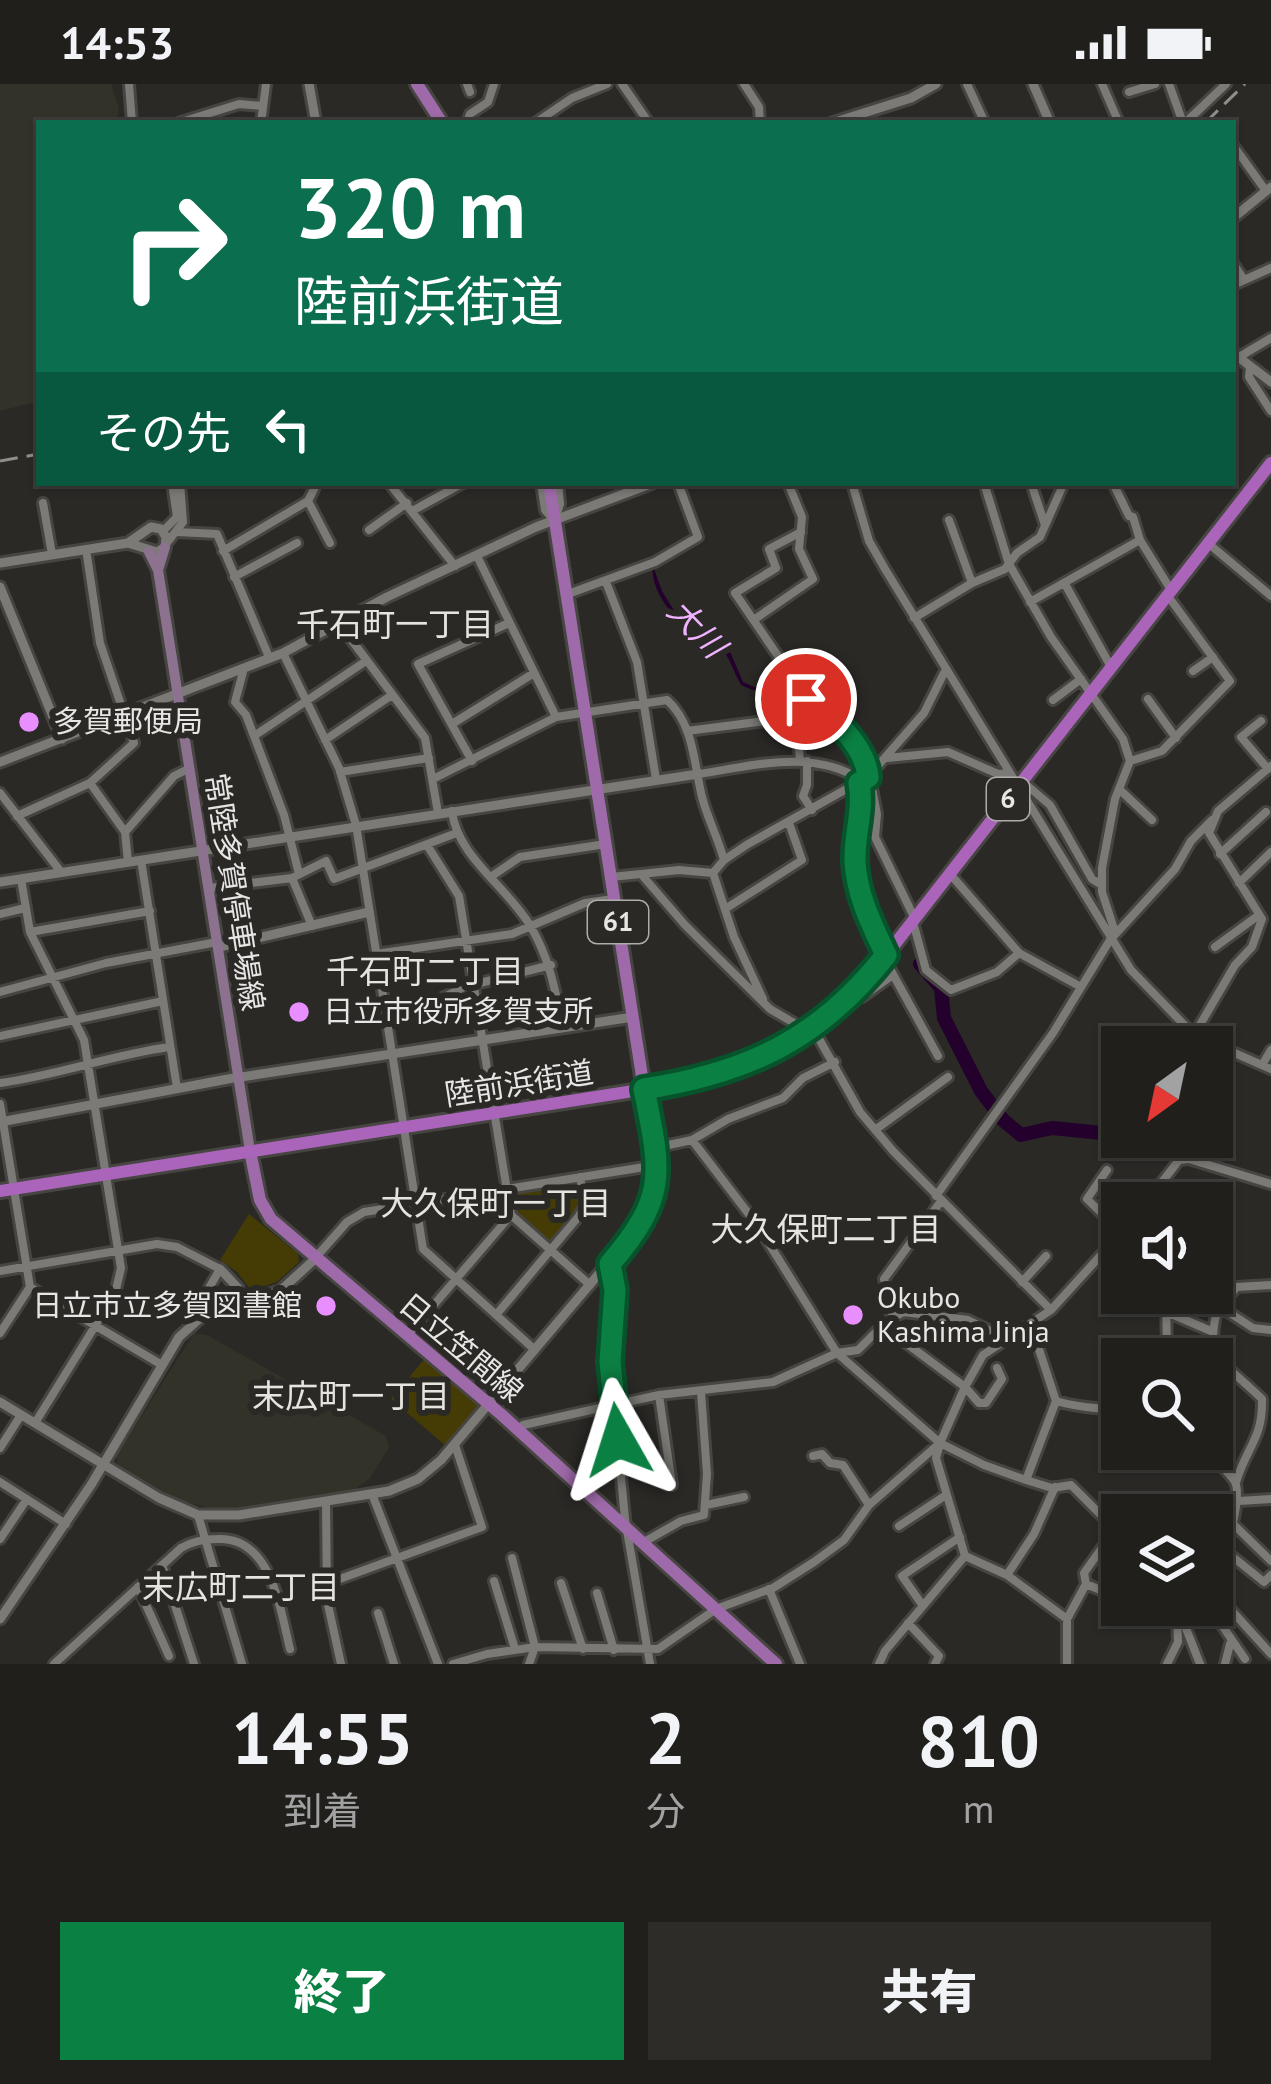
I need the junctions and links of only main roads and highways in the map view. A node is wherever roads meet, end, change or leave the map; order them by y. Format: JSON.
{"nodes":[{"id":1,"x":417,"y":84,"type":"edge"},
{"id":2,"x":440,"y":120,"type":"edge"},
{"id":3,"x":1271,"y":463,"type":"edge"},
{"id":4,"x":546,"y":486,"type":"edge"},
{"id":5,"x":165,"y":545,"type":"road end"},
{"id":6,"x":147,"y":551,"type":"road end"},
{"id":7,"x":158,"y":570,"type":"junction"},
{"id":8,"x":644,"y":1089,"type":"junction"},
{"id":9,"x":250,"y":1150,"type":"junction"},
{"id":10,"x":6,"y":1190,"type":"edge"},
{"id":11,"x":776,"y":1664,"type":"edge"}],
"edges":[{"from":1,"to":2,"type":"main road"},
{"from":3,"to":8,"type":"highway","name":"陸前浜街道","number":"6"},
{"from":4,"to":8,"type":"main road","number":"61"},
{"from":5,"to":7,"type":"main road"},
{"from":6,"to":7,"type":"main road"},
{"from":7,"to":9,"type":"main road","name":"常陸多賀停車場線"},
{"from":8,"to":9,"type":"highway","name":"陸前浜街道","number":"6"},
{"from":9,"to":10,"type":"highway","name":"陸前浜街道","number":"6"},
{"from":9,"to":11,"type":"main road","name":"日立笠間線"}]}
